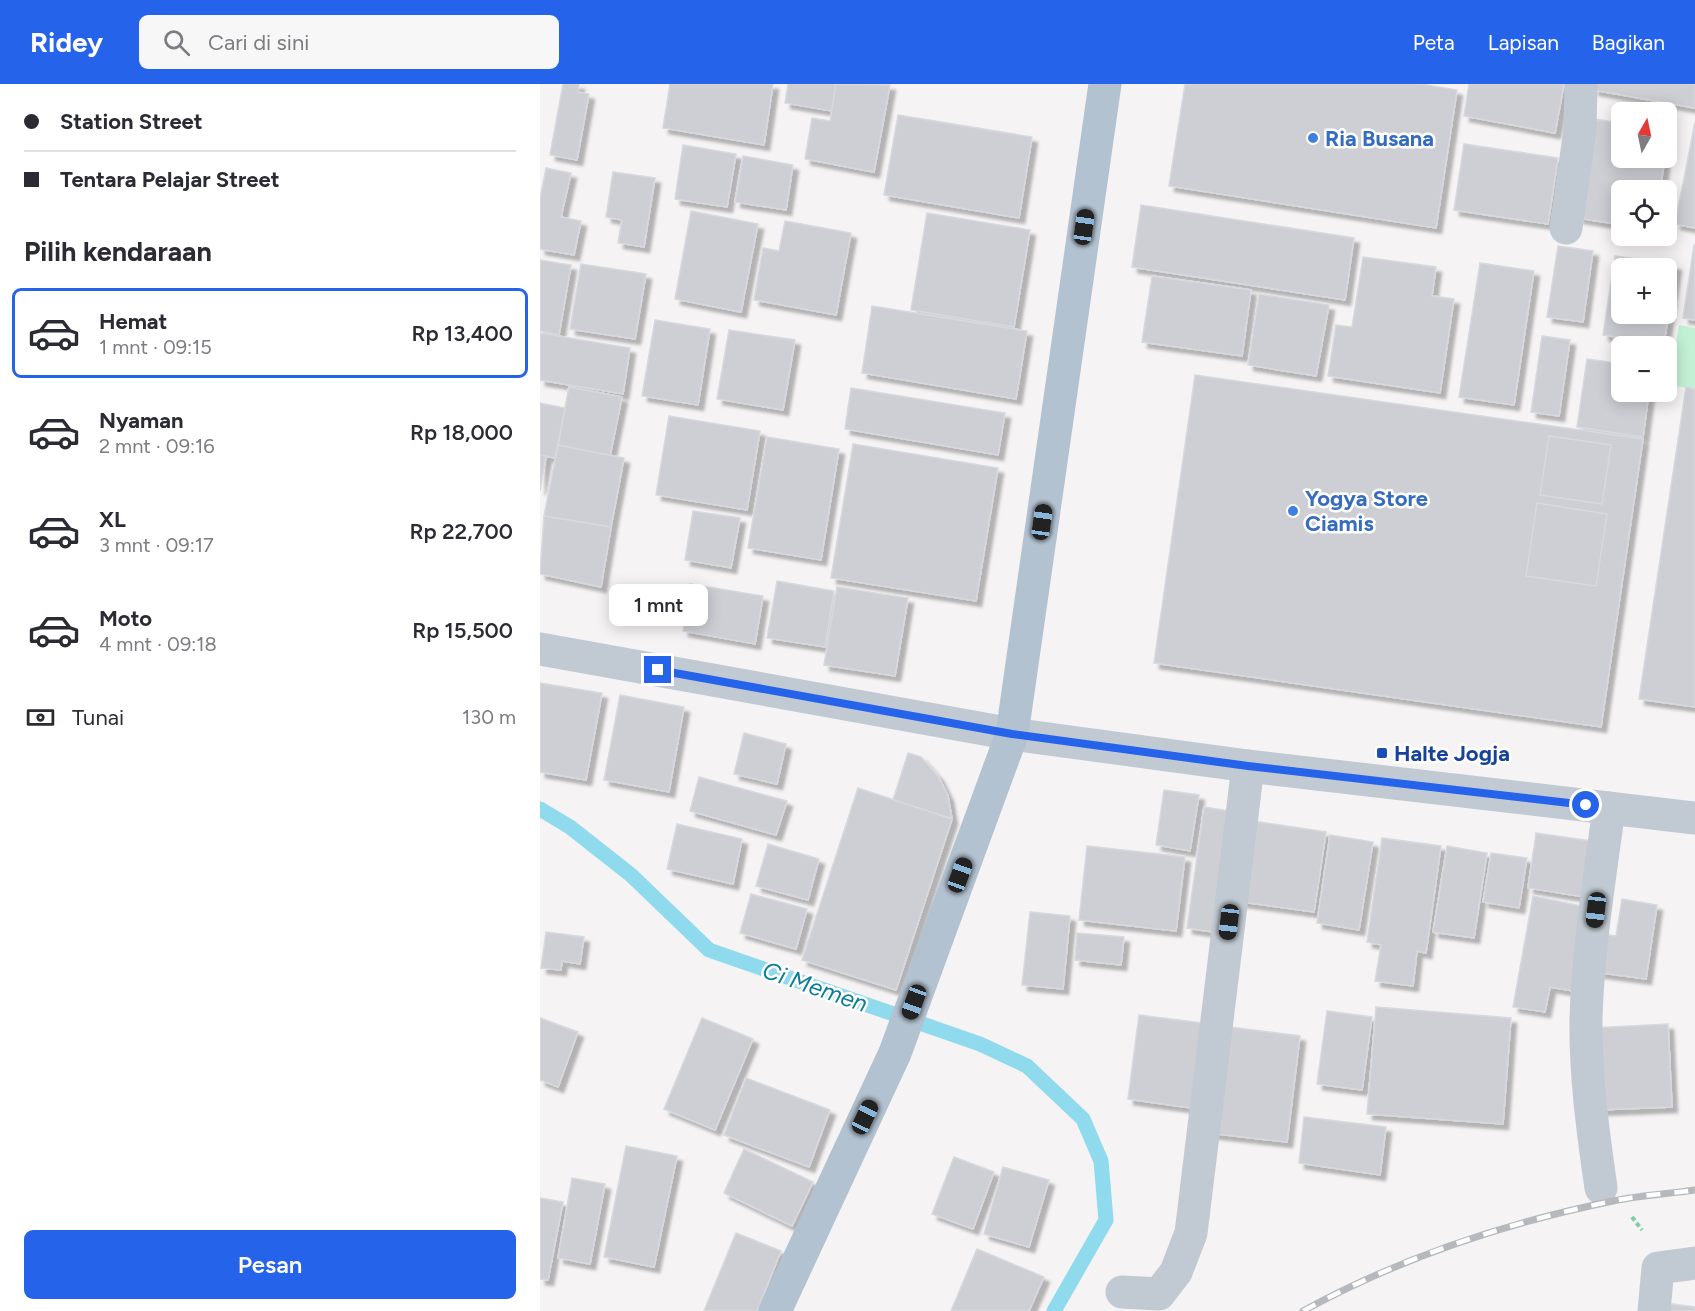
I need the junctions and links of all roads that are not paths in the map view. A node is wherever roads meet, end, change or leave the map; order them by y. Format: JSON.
{"nodes":[{"id":1,"x":1105,"y":84,"type":"edge"},
{"id":2,"x":1581,"y":84,"type":"edge"},
{"id":3,"x":1566,"y":228,"type":"dead end"},
{"id":4,"x":540,"y":649,"type":"edge"},
{"id":5,"x":1012,"y":734,"type":"junction"},
{"id":6,"x":1248,"y":766,"type":"junction"},
{"id":7,"x":1609,"y":808,"type":"junction"},
{"id":8,"x":1695,"y":818,"type":"edge"},
{"id":9,"x":1601,"y":1188,"type":"road end"},
{"id":10,"x":1695,"y":1263,"type":"edge"},
{"id":11,"x":1122,"y":1292,"type":"dead end"},
{"id":12,"x":775,"y":1311,"type":"edge"},
{"id":13,"x":1654,"y":1311,"type":"edge"}],
"edges":[{"from":1,"to":5,"type":"main road"},
{"from":2,"to":3,"type":"street"},
{"from":4,"to":5,"type":"street"},
{"from":5,"to":6,"type":"street"},
{"from":5,"to":12,"type":"main road"},
{"from":6,"to":7,"type":"street"},
{"from":6,"to":11,"type":"street"},
{"from":7,"to":8,"type":"street"},
{"from":7,"to":9,"type":"street"},
{"from":10,"to":13,"type":"street"}]}
